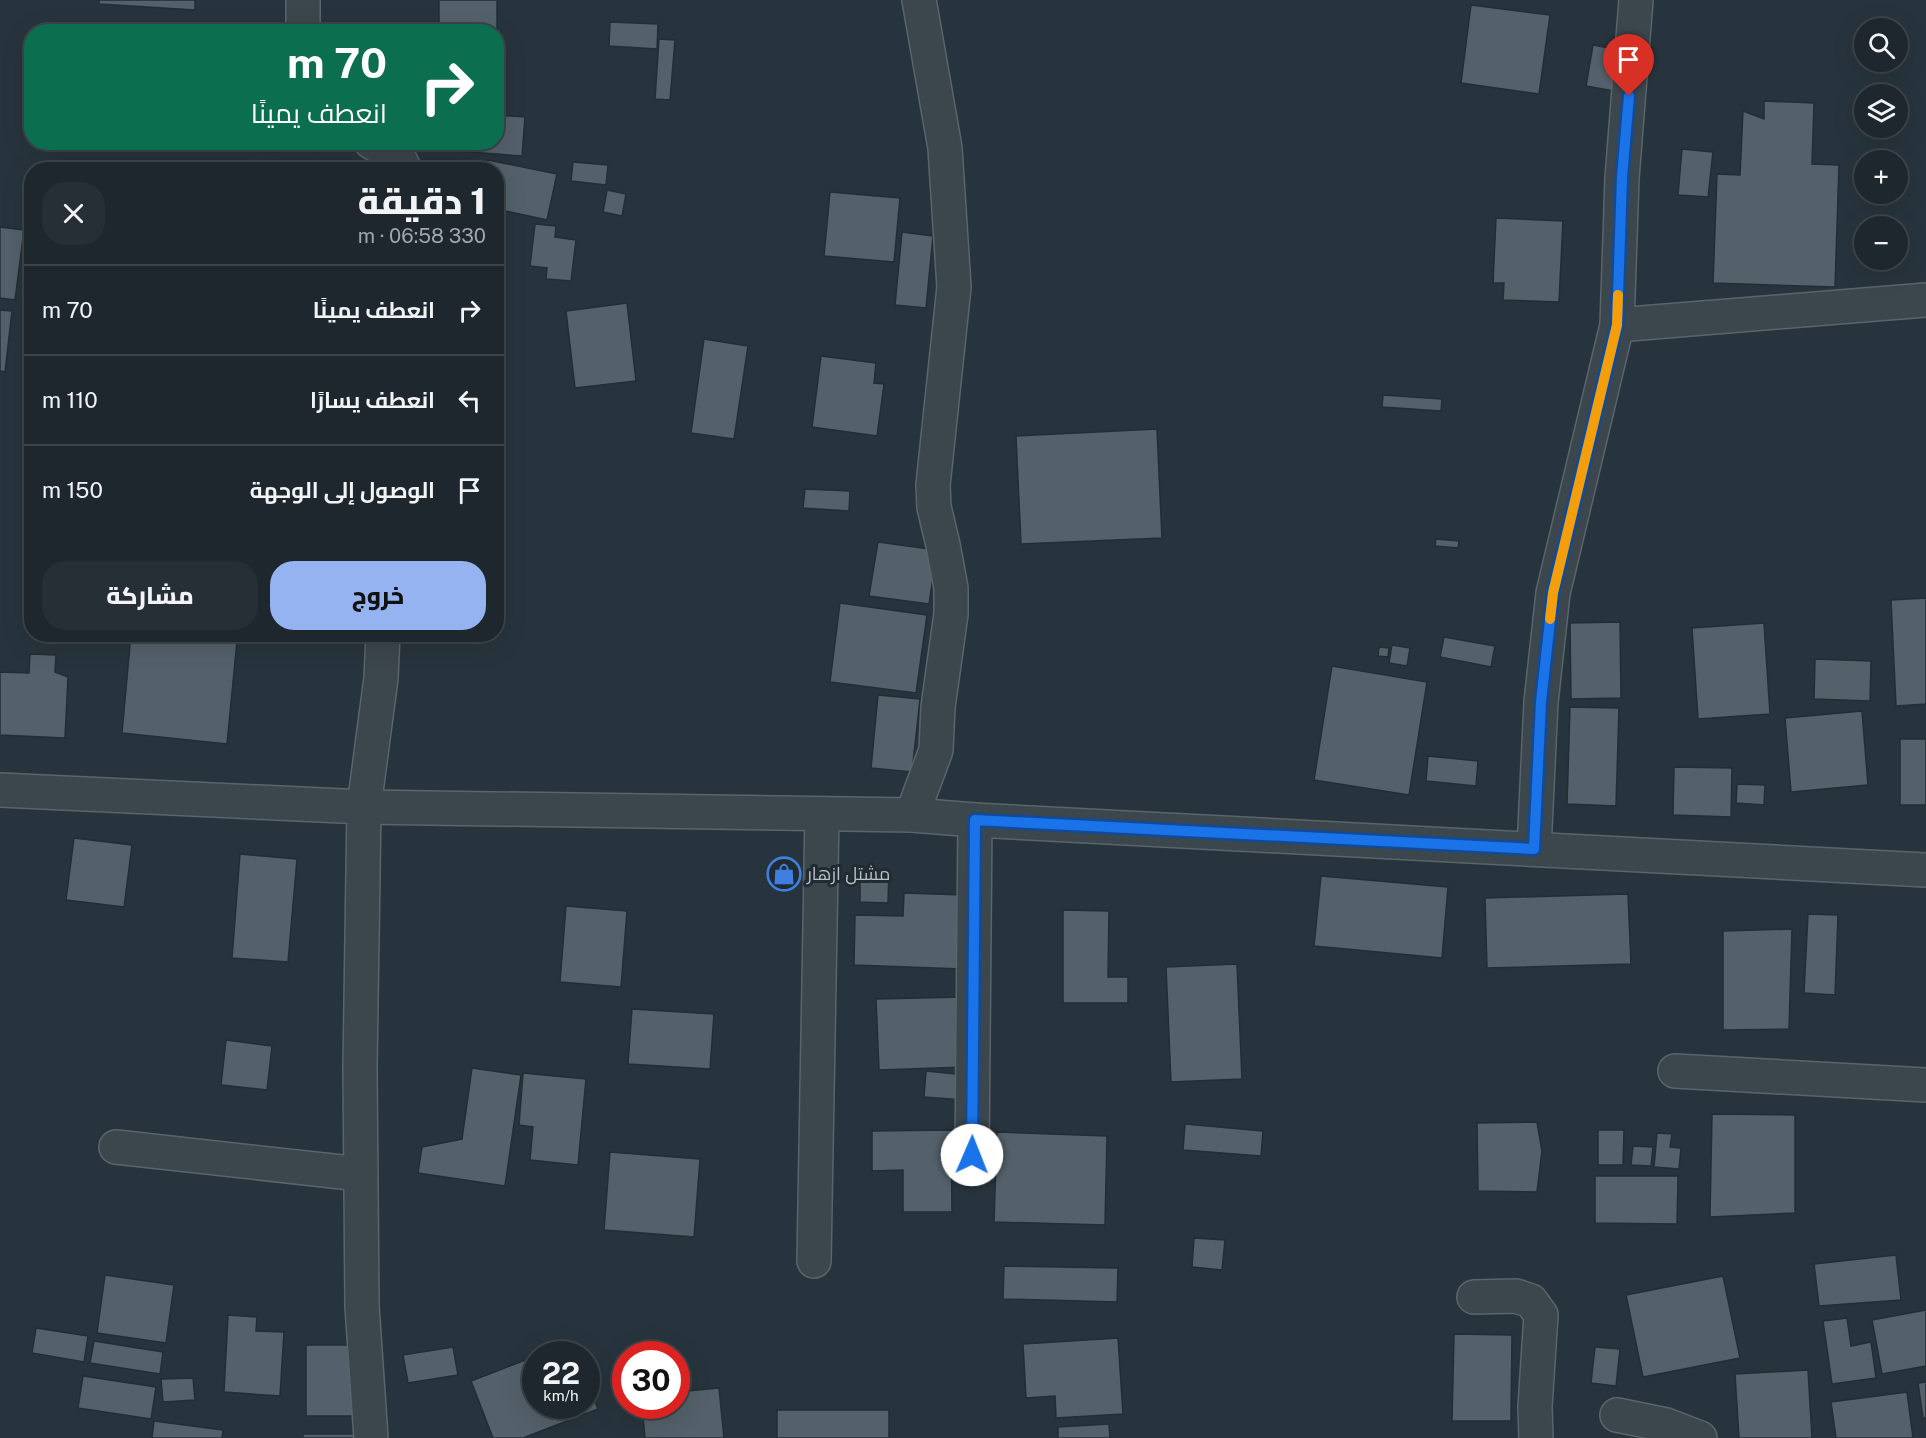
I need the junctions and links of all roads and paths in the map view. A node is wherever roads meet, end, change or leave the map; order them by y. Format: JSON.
{"nodes":[{"id":1,"x":303,"y":0,"type":"edge"},
{"id":2,"x":919,"y":0,"type":"edge"},
{"id":3,"x":1636,"y":0,"type":"edge"},
{"id":4,"x":303,"y":24,"type":"edge"},
{"id":5,"x":385,"y":150,"type":"edge"},
{"id":6,"x":401,"y":162,"type":"edge"},
{"id":7,"x":1926,"y":300,"type":"edge"},
{"id":8,"x":1617,"y":325,"type":"junction"},
{"id":9,"x":383,"y":642,"type":"edge"},
{"id":10,"x":0,"y":790,"type":"edge"},
{"id":11,"x":364,"y":807,"type":"junction"},
{"id":12,"x":822,"y":814,"type":"junction"},
{"id":13,"x":912,"y":815,"type":"junction"},
{"id":14,"x":975,"y":820,"type":"junction"},
{"id":15,"x":1534,"y":849,"type":"junction"},
{"id":16,"x":1926,"y":870,"type":"edge"},
{"id":17,"x":1675,"y":1071,"type":"dead end"},
{"id":18,"x":1926,"y":1085,"type":"edge"},
{"id":19,"x":116,"y":1147,"type":"dead end"},
{"id":20,"x":972,"y":1155,"type":"dead end"},
{"id":21,"x":360,"y":1174,"type":"junction"},
{"id":22,"x":814,"y":1261,"type":"dead end"},
{"id":23,"x":1474,"y":1297,"type":"dead end"},
{"id":24,"x":1617,"y":1415,"type":"dead end"},
{"id":25,"x":371,"y":1438,"type":"edge"},
{"id":26,"x":1536,"y":1438,"type":"edge"},
{"id":27,"x":1700,"y":1438,"type":"edge"}],
"edges":[{"from":1,"to":4,"type":"street"},
{"from":2,"to":13,"type":"street"},
{"from":3,"to":8,"type":"street"},
{"from":5,"to":6,"type":"street"},
{"from":7,"to":8,"type":"street"},
{"from":8,"to":15,"type":"street"},
{"from":9,"to":11,"type":"street"},
{"from":10,"to":11,"type":"street"},
{"from":11,"to":12,"type":"street"},
{"from":11,"to":21,"type":"street"},
{"from":12,"to":13,"type":"street"},
{"from":12,"to":22,"type":"street"},
{"from":13,"to":14,"type":"street"},
{"from":14,"to":15,"type":"street"},
{"from":14,"to":20,"type":"street"},
{"from":15,"to":16,"type":"street"},
{"from":17,"to":18,"type":"street"},
{"from":19,"to":21,"type":"street"},
{"from":21,"to":25,"type":"street"},
{"from":23,"to":26,"type":"street"},
{"from":24,"to":27,"type":"street"}]}
